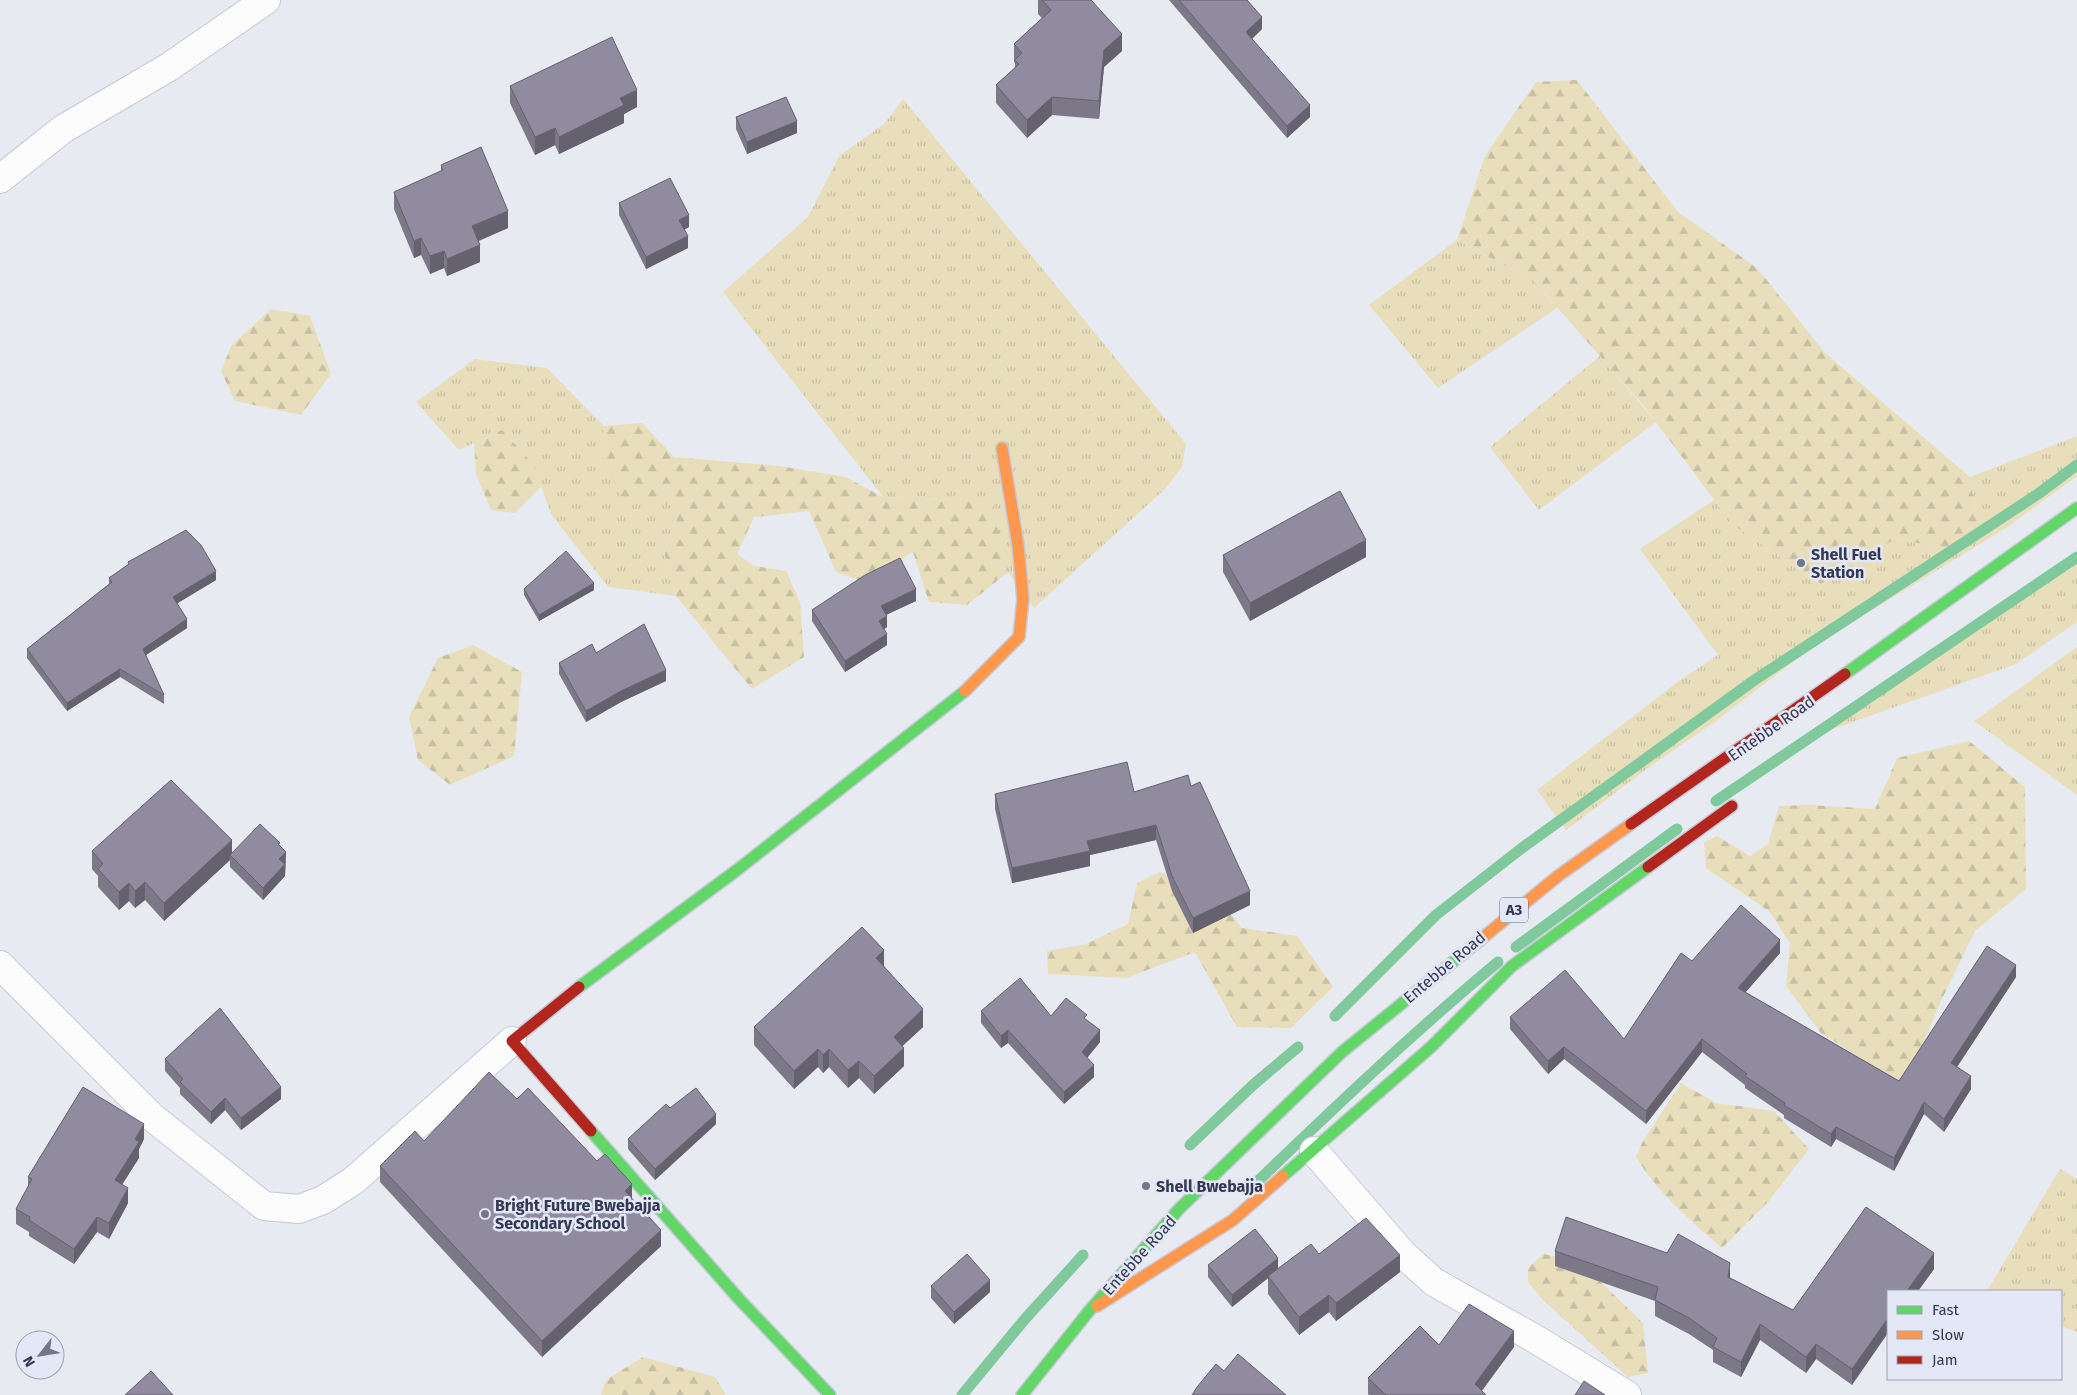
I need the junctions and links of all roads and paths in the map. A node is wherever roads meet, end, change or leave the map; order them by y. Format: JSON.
{"nodes":[{"id":1,"x":266,"y":0,"type":"edge"},
{"id":2,"x":0,"y":179,"type":"edge"},
{"id":3,"x":1002,"y":448,"type":"dead end"},
{"id":4,"x":2077,"y":508,"type":"edge"},
{"id":5,"x":1732,"y":806,"type":"dead end"},
{"id":6,"x":0,"y":965,"type":"edge"},
{"id":7,"x":512,"y":1041,"type":"junction"},
{"id":8,"x":1314,"y":1151,"type":"junction"},
{"id":9,"x":1089,"y":1311,"type":"junction"},
{"id":10,"x":830,"y":1395,"type":"edge"},
{"id":11,"x":1022,"y":1395,"type":"edge"},
{"id":12,"x":1627,"y":1395,"type":"edge"}],
"edges":[{"from":1,"to":2,"type":"street"},
{"from":3,"to":7,"type":"street"},
{"from":4,"to":9,"type":"street","name":"Entebbe Road","number":"A3"},
{"from":5,"to":8,"type":"street"},
{"from":6,"to":7,"type":"street"},
{"from":7,"to":10,"type":"street"},
{"from":8,"to":9,"type":"street"},
{"from":8,"to":12,"type":"street"},
{"from":9,"to":11,"type":"street","name":"Entebbe Road","number":"A3"}]}
